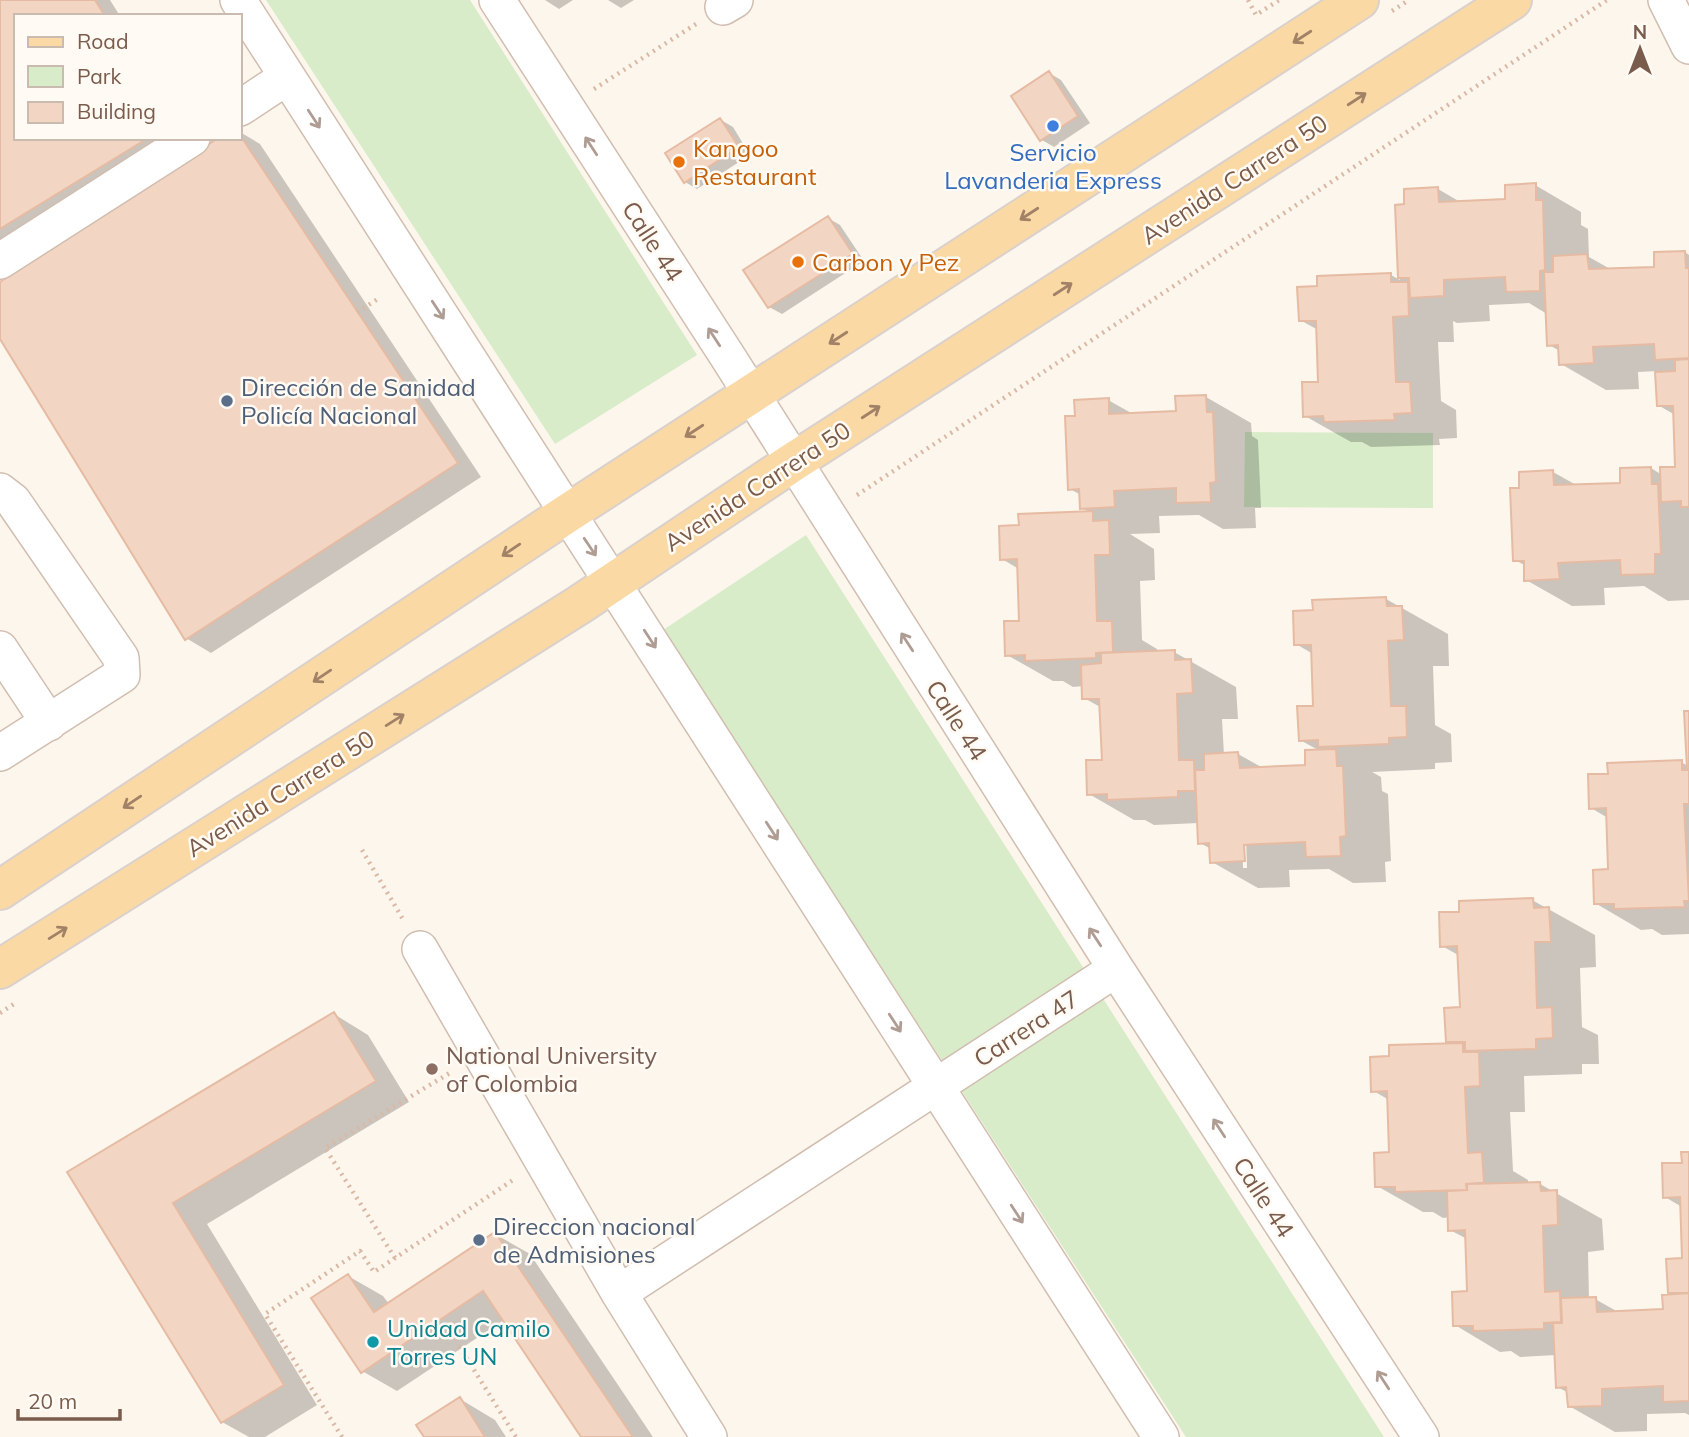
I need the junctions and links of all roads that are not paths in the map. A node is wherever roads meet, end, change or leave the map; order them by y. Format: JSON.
{"nodes":[{"id":1,"x":238,"y":0,"type":"edge"},
{"id":2,"x":497,"y":0,"type":"edge"},
{"id":3,"x":1359,"y":0,"type":"edge"},
{"id":4,"x":1512,"y":0,"type":"edge"},
{"id":5,"x":1666,"y":0,"type":"edge"},
{"id":6,"x":1689,"y":46,"type":"edge"},
{"id":7,"x":287,"y":76,"type":"junction"},
{"id":8,"x":242,"y":107,"type":"edge"},
{"id":9,"x":189,"y":140,"type":"edge"},
{"id":10,"x":0,"y":261,"type":"edge"},
{"id":11,"x":751,"y":394,"type":"junction"},
{"id":12,"x":793,"y":462,"type":"junction"},
{"id":13,"x":0,"y":491,"type":"edge"},
{"id":14,"x":568,"y":513,"type":"junction"},
{"id":15,"x":613,"y":582,"type":"junction"},
{"id":16,"x":0,"y":649,"type":"edge"},
{"id":17,"x":49,"y":723,"type":"junction"},
{"id":18,"x":0,"y":753,"type":"edge"},
{"id":19,"x":0,"y":890,"type":"edge"},
{"id":20,"x":420,"y":949,"type":"road end"},
{"id":21,"x":0,"y":969,"type":"edge"},
{"id":22,"x":1116,"y":969,"type":"junction"},
{"id":23,"x":936,"y":1087,"type":"junction"},
{"id":24,"x":620,"y":1293,"type":"junction"},
{"id":25,"x":709,"y":1437,"type":"edge"},
{"id":26,"x":1161,"y":1437,"type":"edge"},
{"id":27,"x":1421,"y":1437,"type":"edge"}],
"edges":[{"from":1,"to":7,"type":"street"},
{"from":11,"to":2,"type":"street","name":"Calle 44","one_way":true},
{"from":3,"to":11,"type":"main road","one_way":true},
{"from":12,"to":4,"type":"main road","name":"Avenida Carrera 50","one_way":true},
{"from":5,"to":6,"type":"street"},
{"from":7,"to":8,"type":"street"},
{"from":7,"to":14,"type":"street","one_way":true},
{"from":9,"to":10,"type":"street"},
{"from":11,"to":12,"type":"street","name":"Calle 44"},
{"from":11,"to":14,"type":"main road","one_way":true},
{"from":12,"to":15,"type":"main road","name":"Avenida Carrera 50"},
{"from":22,"to":12,"type":"street","name":"Calle 44","one_way":true},
{"from":13,"to":17,"type":"street"},
{"from":14,"to":15,"type":"street","one_way":true},
{"from":14,"to":19,"type":"main road","one_way":true},
{"from":21,"to":15,"type":"main road","name":"Avenida Carrera 50","one_way":true},
{"from":15,"to":23,"type":"street","one_way":true},
{"from":16,"to":17,"type":"street"},
{"from":17,"to":18,"type":"street"},
{"from":20,"to":24,"type":"street"},
{"from":22,"to":23,"type":"street","name":"Carrera 47"},
{"from":27,"to":22,"type":"street","name":"Calle 44","one_way":true},
{"from":23,"to":24,"type":"street","name":"Carrera 47"},
{"from":23,"to":26,"type":"street","one_way":true},
{"from":24,"to":25,"type":"street"}]}
